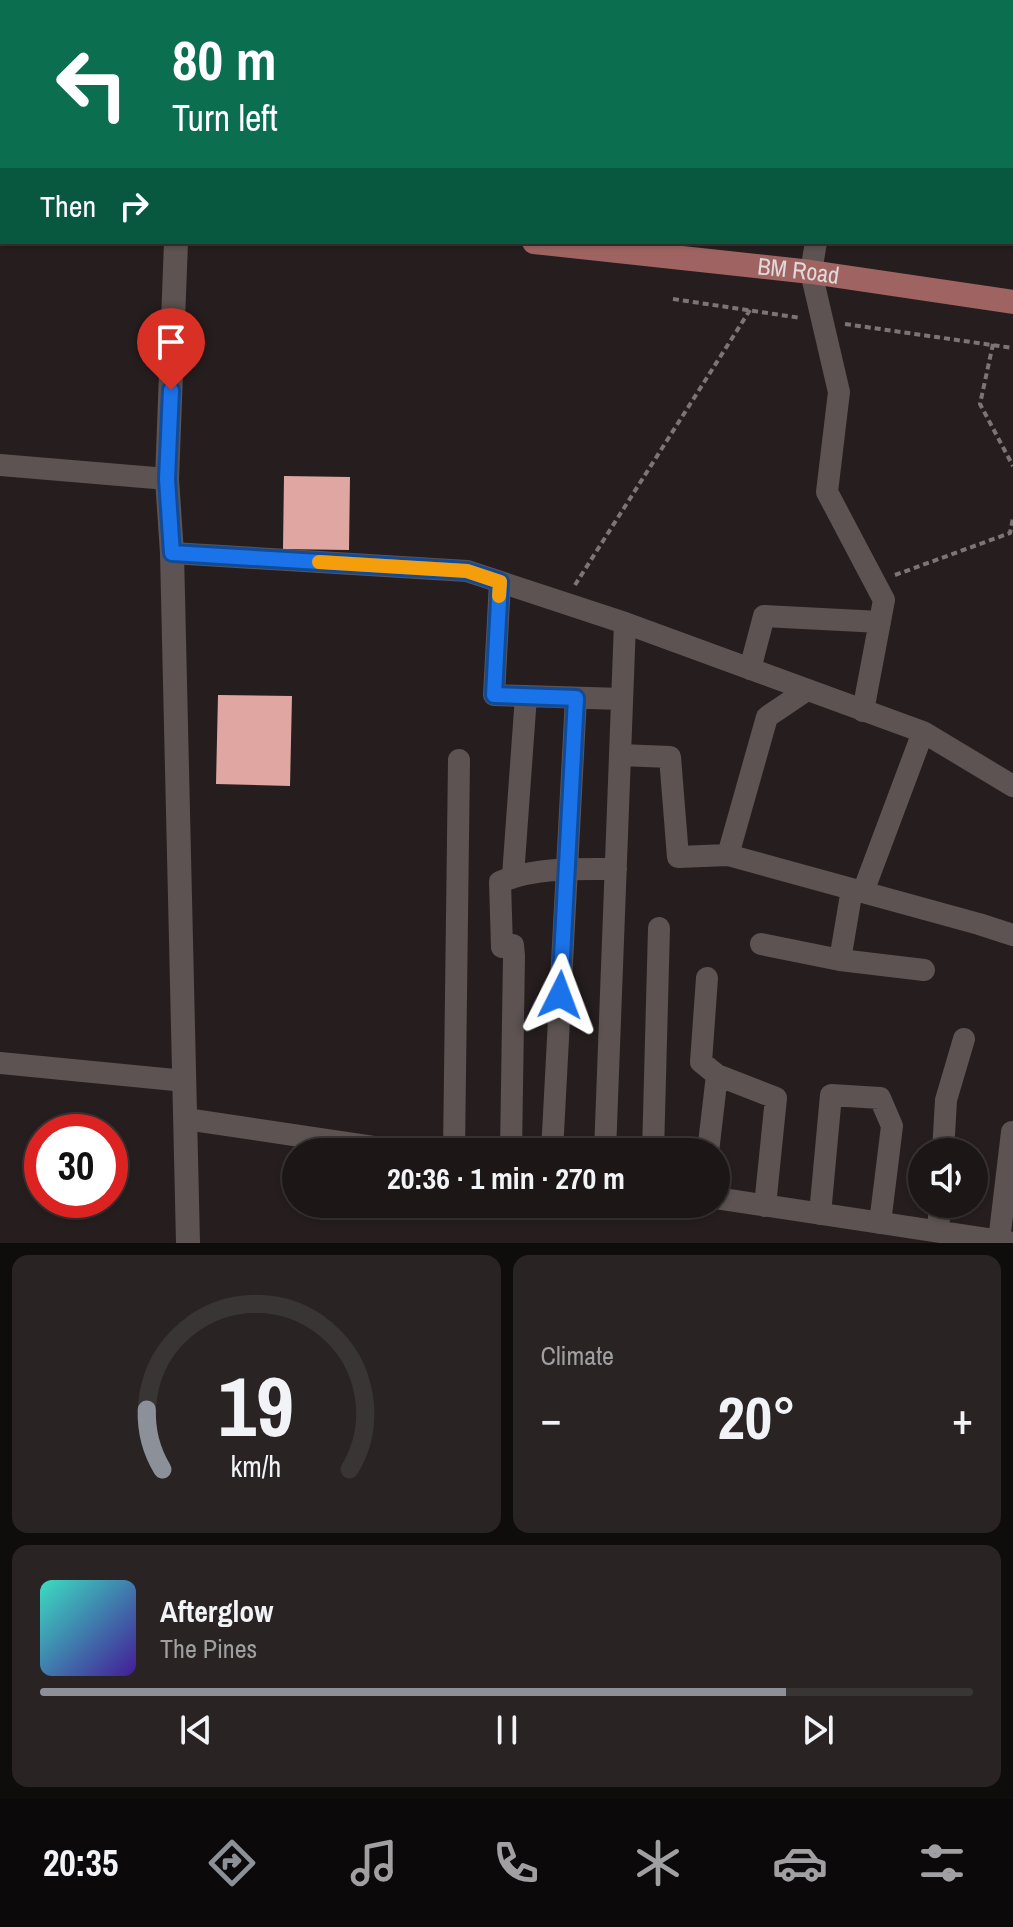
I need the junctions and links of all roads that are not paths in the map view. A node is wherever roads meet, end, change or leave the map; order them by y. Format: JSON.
{"nodes":[{"id":1,"x":176,"y":244,"type":"edge"},
{"id":2,"x":569,"y":244,"type":"edge"},
{"id":3,"x":816,"y":244,"type":"edge"},
{"id":4,"x":622,"y":247,"type":"edge"},
{"id":5,"x":811,"y":272,"type":"junction"},
{"id":6,"x":1013,"y":302,"type":"edge"},
{"id":7,"x":0,"y":465,"type":"edge"},
{"id":8,"x":167,"y":479,"type":"junction"},
{"id":9,"x":172,"y":553,"type":"junction"},
{"id":10,"x":500,"y":582,"type":"junction"},
{"id":11,"x":880,"y":622,"type":"junction"},
{"id":12,"x":625,"y":623,"type":"junction"},
{"id":13,"x":750,"y":669,"type":"junction"},
{"id":14,"x":807,"y":690,"type":"junction"},
{"id":15,"x":526,"y":696,"type":"junction"},
{"id":16,"x":576,"y":698,"type":"junction"},
{"id":17,"x":622,"y":699,"type":"junction"},
{"id":18,"x":863,"y":711,"type":"junction"},
{"id":19,"x":923,"y":732,"type":"junction"},
{"id":20,"x":620,"y":755,"type":"junction"},
{"id":21,"x":459,"y":760,"type":"dead end"},
{"id":22,"x":1013,"y":786,"type":"edge"},
{"id":23,"x":728,"y":855,"type":"junction"},
{"id":24,"x":567,"y":869,"type":"junction"},
{"id":25,"x":616,"y":869,"type":"junction"},
{"id":26,"x":513,"y":876,"type":"junction"},
{"id":27,"x":857,"y":890,"type":"junction"},
{"id":28,"x":659,"y":928,"type":"dead end"},
{"id":29,"x":1013,"y":935,"type":"edge"},
{"id":30,"x":761,"y":944,"type":"dead end"},
{"id":31,"x":840,"y":960,"type":"junction"},
{"id":32,"x":924,"y":970,"type":"dead end"},
{"id":33,"x":707,"y":978,"type":"dead end"},
{"id":34,"x":964,"y":1039,"type":"dead end"},
{"id":35,"x":0,"y":1063,"type":"edge"},
{"id":36,"x":717,"y":1075,"type":"junction"},
{"id":37,"x":185,"y":1081,"type":"junction"},
{"id":38,"x":186,"y":1119,"type":"junction"},
{"id":39,"x":1012,"y":1132,"type":"edge"},
{"id":40,"x":313,"y":1138,"type":"edge"},
{"id":41,"x":454,"y":1138,"type":"edge"},
{"id":42,"x":511,"y":1138,"type":"edge"},
{"id":43,"x":553,"y":1138,"type":"edge"},
{"id":44,"x":606,"y":1138,"type":"edge"},
{"id":45,"x":653,"y":1138,"type":"edge"},
{"id":46,"x":710,"y":1138,"type":"edge"},
{"id":47,"x":944,"y":1138,"type":"edge"},
{"id":48,"x":730,"y":1200,"type":"edge"},
{"id":49,"x":765,"y":1206,"type":"junction"},
{"id":50,"x":820,"y":1214,"type":"junction"},
{"id":51,"x":939,"y":1218,"type":"edge"},
{"id":52,"x":880,"y":1223,"type":"junction"},
{"id":53,"x":938,"y":1231,"type":"junction"},
{"id":54,"x":1006,"y":1242,"type":"edge"},
{"id":55,"x":188,"y":1243,"type":"edge"}],
"edges":[{"from":1,"to":8,"type":"main road"},
{"from":2,"to":4,"type":"main road","name":"BM Road"},
{"from":3,"to":5,"type":"street"},
{"from":4,"to":5,"type":"main road","name":"BM Road"},
{"from":5,"to":6,"type":"main road","name":"BM Road"},
{"from":5,"to":11,"type":"street"},
{"from":7,"to":8,"type":"street"},
{"from":8,"to":9,"type":"main road"},
{"from":9,"to":10,"type":"street"},
{"from":9,"to":37,"type":"main road"},
{"from":10,"to":12,"type":"street"},
{"from":10,"to":15,"type":"street"},
{"from":11,"to":13,"type":"street"},
{"from":11,"to":18,"type":"street"},
{"from":12,"to":13,"type":"street"},
{"from":12,"to":17,"type":"street"},
{"from":13,"to":14,"type":"street"},
{"from":14,"to":18,"type":"street"},
{"from":14,"to":23,"type":"street"},
{"from":15,"to":16,"type":"street"},
{"from":15,"to":26,"type":"street"},
{"from":16,"to":17,"type":"street"},
{"from":16,"to":24,"type":"street"},
{"from":17,"to":20,"type":"street"},
{"from":18,"to":19,"type":"street"},
{"from":19,"to":22,"type":"street"},
{"from":19,"to":27,"type":"street"},
{"from":20,"to":23,"type":"street"},
{"from":20,"to":25,"type":"street"},
{"from":21,"to":41,"type":"street"},
{"from":23,"to":27,"type":"street"},
{"from":24,"to":25,"type":"street"},
{"from":24,"to":26,"type":"street"},
{"from":24,"to":43,"type":"street"},
{"from":25,"to":44,"type":"street"},
{"from":26,"to":42,"type":"street"},
{"from":27,"to":29,"type":"street"},
{"from":27,"to":31,"type":"street"},
{"from":28,"to":45,"type":"street"},
{"from":30,"to":31,"type":"street"},
{"from":31,"to":32,"type":"street"},
{"from":33,"to":36,"type":"street"},
{"from":34,"to":47,"type":"street"},
{"from":35,"to":37,"type":"street"},
{"from":36,"to":46,"type":"street"},
{"from":36,"to":49,"type":"street"},
{"from":37,"to":38,"type":"main road"},
{"from":38,"to":40,"type":"street"},
{"from":38,"to":55,"type":"main road"},
{"from":39,"to":54,"type":"street"},
{"from":48,"to":49,"type":"street"},
{"from":49,"to":50,"type":"street"},
{"from":50,"to":52,"type":"street"},
{"from":50,"to":52,"type":"street"},
{"from":51,"to":53,"type":"street"},
{"from":52,"to":53,"type":"street"},
{"from":53,"to":54,"type":"street"}]}
